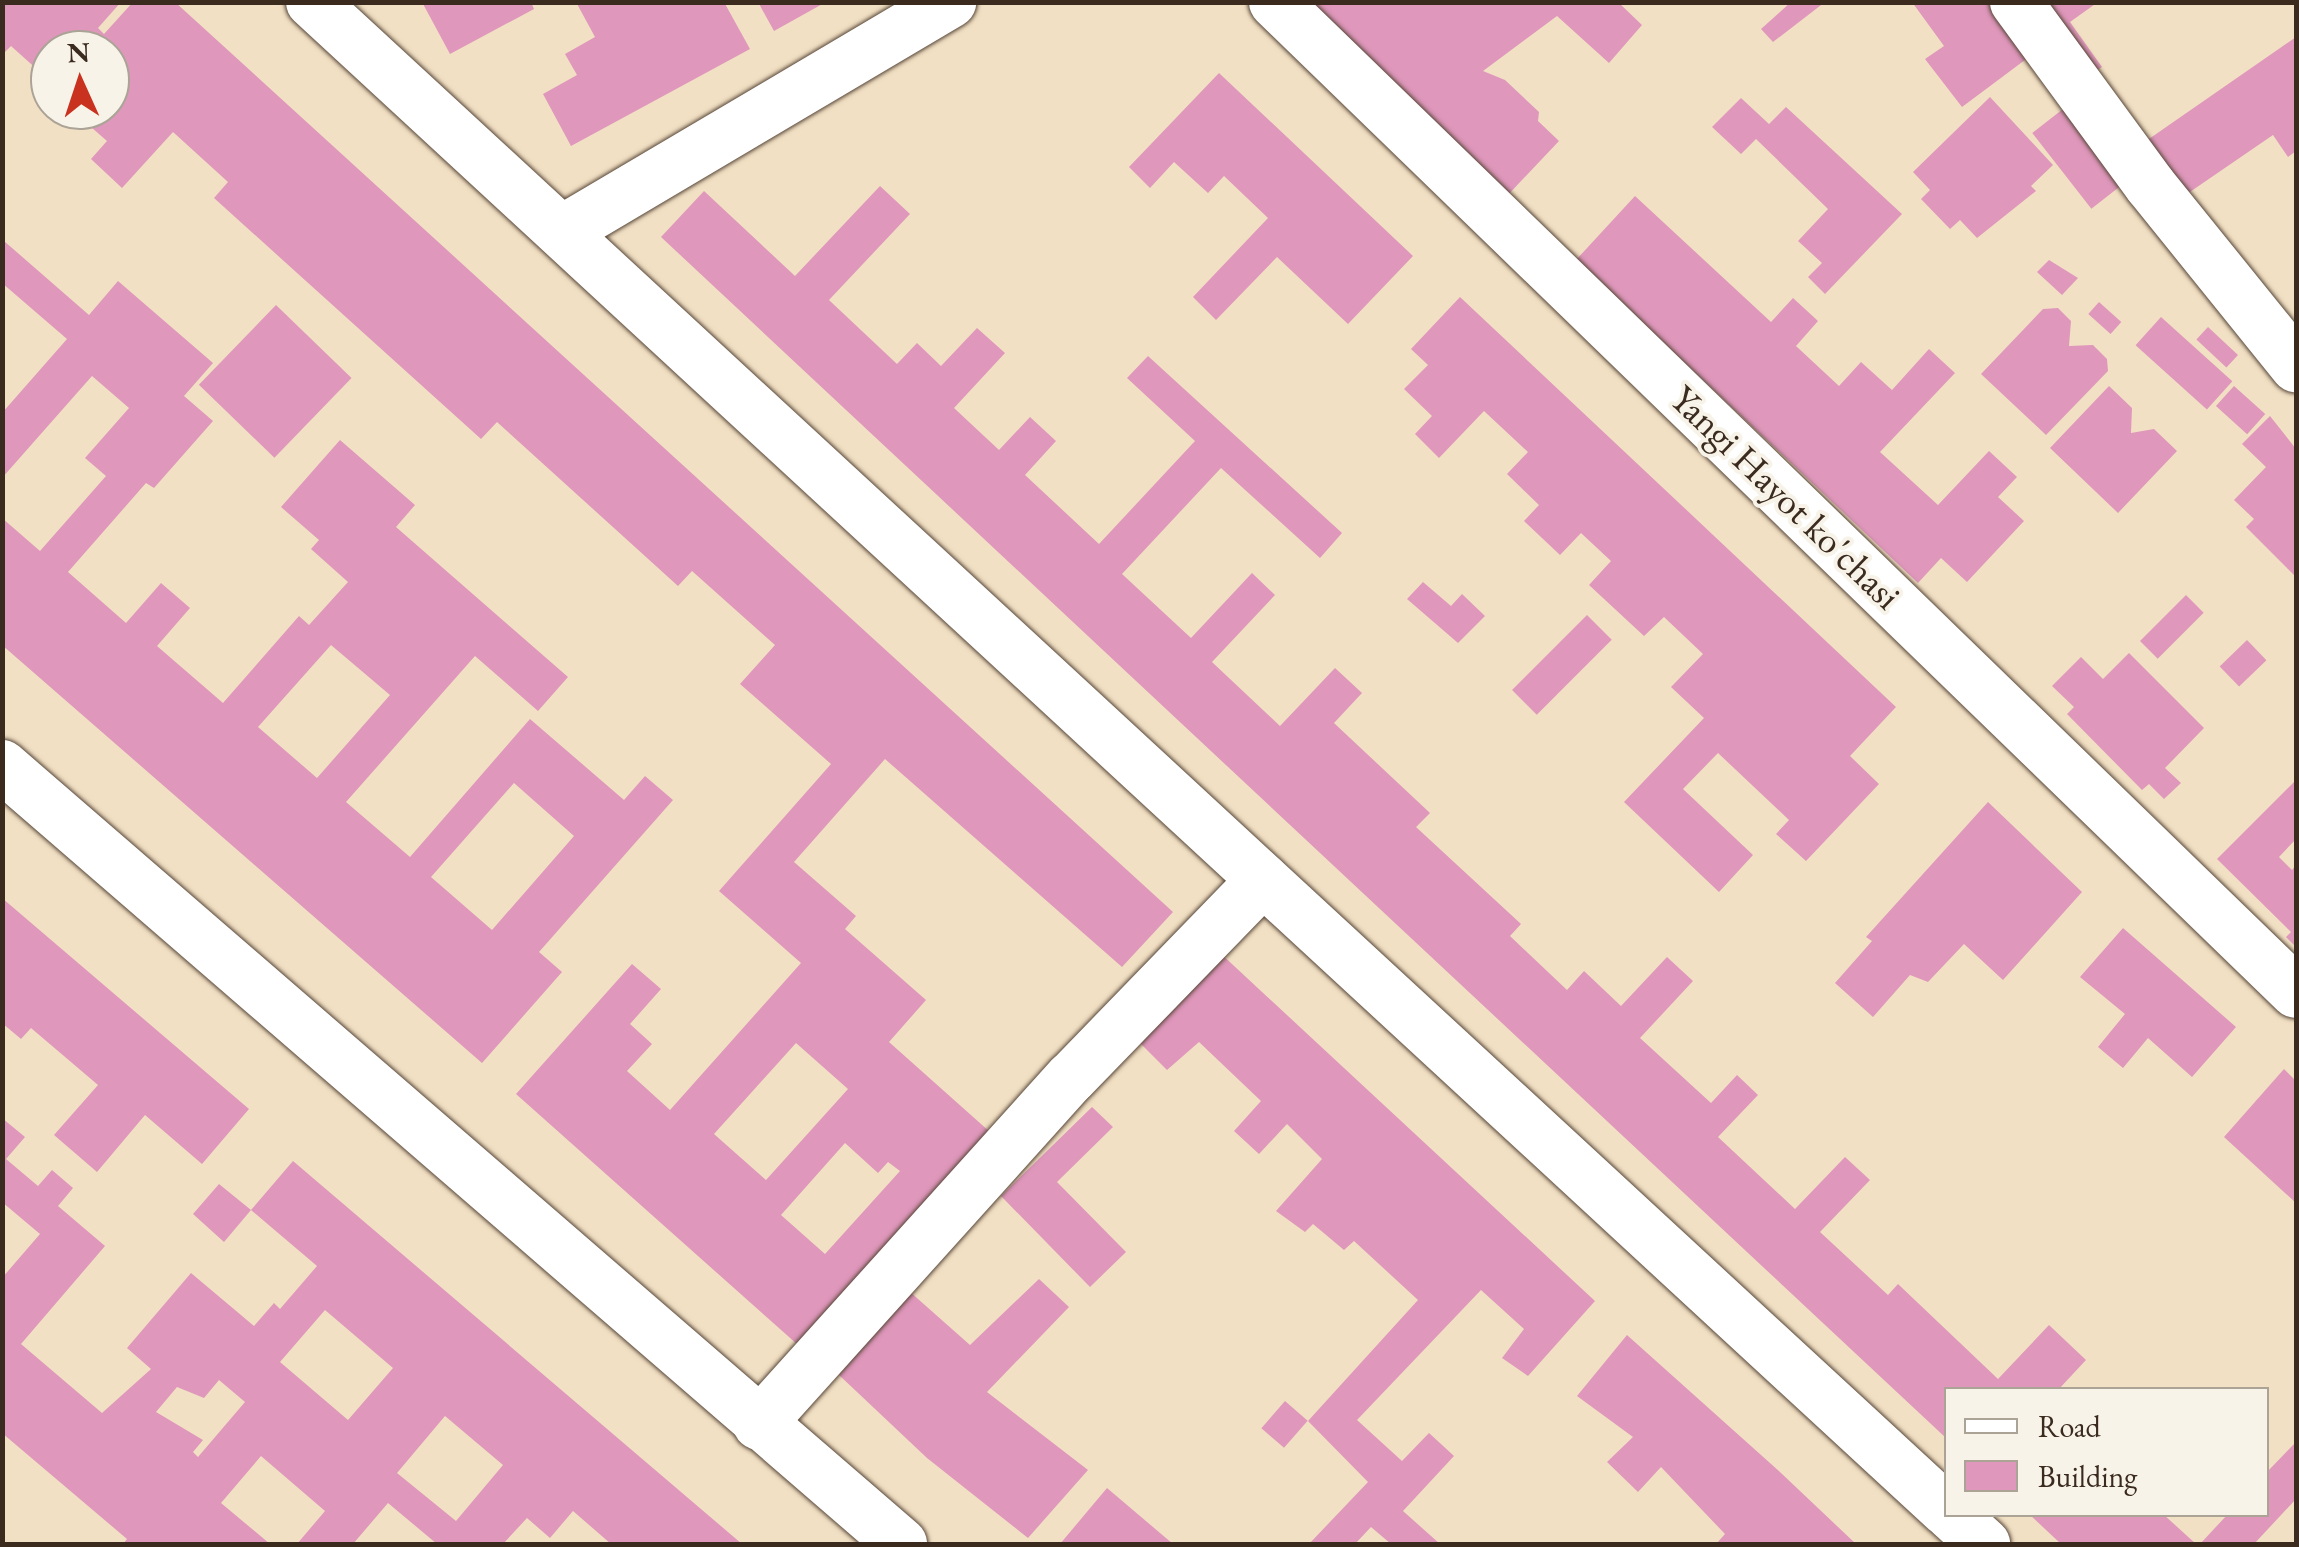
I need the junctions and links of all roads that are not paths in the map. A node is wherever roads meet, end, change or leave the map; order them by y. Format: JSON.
{"nodes":[{"id":1,"x":312,"y":2,"type":"edge"},
{"id":2,"x":950,"y":2,"type":"edge"},
{"id":3,"x":1275,"y":2,"type":"edge"},
{"id":4,"x":2016,"y":2,"type":"edge"},
{"id":5,"x":563,"y":231,"type":"junction"},
{"id":6,"x":2296,"y":366,"type":"edge"},
{"id":7,"x":2,"y":766,"type":"edge"},
{"id":8,"x":1262,"y":880,"type":"junction"},
{"id":9,"x":2296,"y":992,"type":"edge"},
{"id":10,"x":760,"y":1424,"type":"junction"},
{"id":11,"x":1944,"y":1507,"type":"edge"},
{"id":12,"x":1954,"y":1517,"type":"edge"},
{"id":13,"x":902,"y":1544,"type":"edge"},
{"id":14,"x":1984,"y":1544,"type":"edge"}],
"edges":[{"from":1,"to":5,"type":"street"},
{"from":2,"to":5,"type":"street"},
{"from":3,"to":9,"type":"street","name":"Yangi Hayot ko'chasi"},
{"from":4,"to":6,"type":"street"},
{"from":5,"to":8,"type":"street"},
{"from":7,"to":10,"type":"street"},
{"from":8,"to":10,"type":"street"},
{"from":8,"to":11,"type":"street"},
{"from":10,"to":13,"type":"street"},
{"from":12,"to":14,"type":"street"}]}
